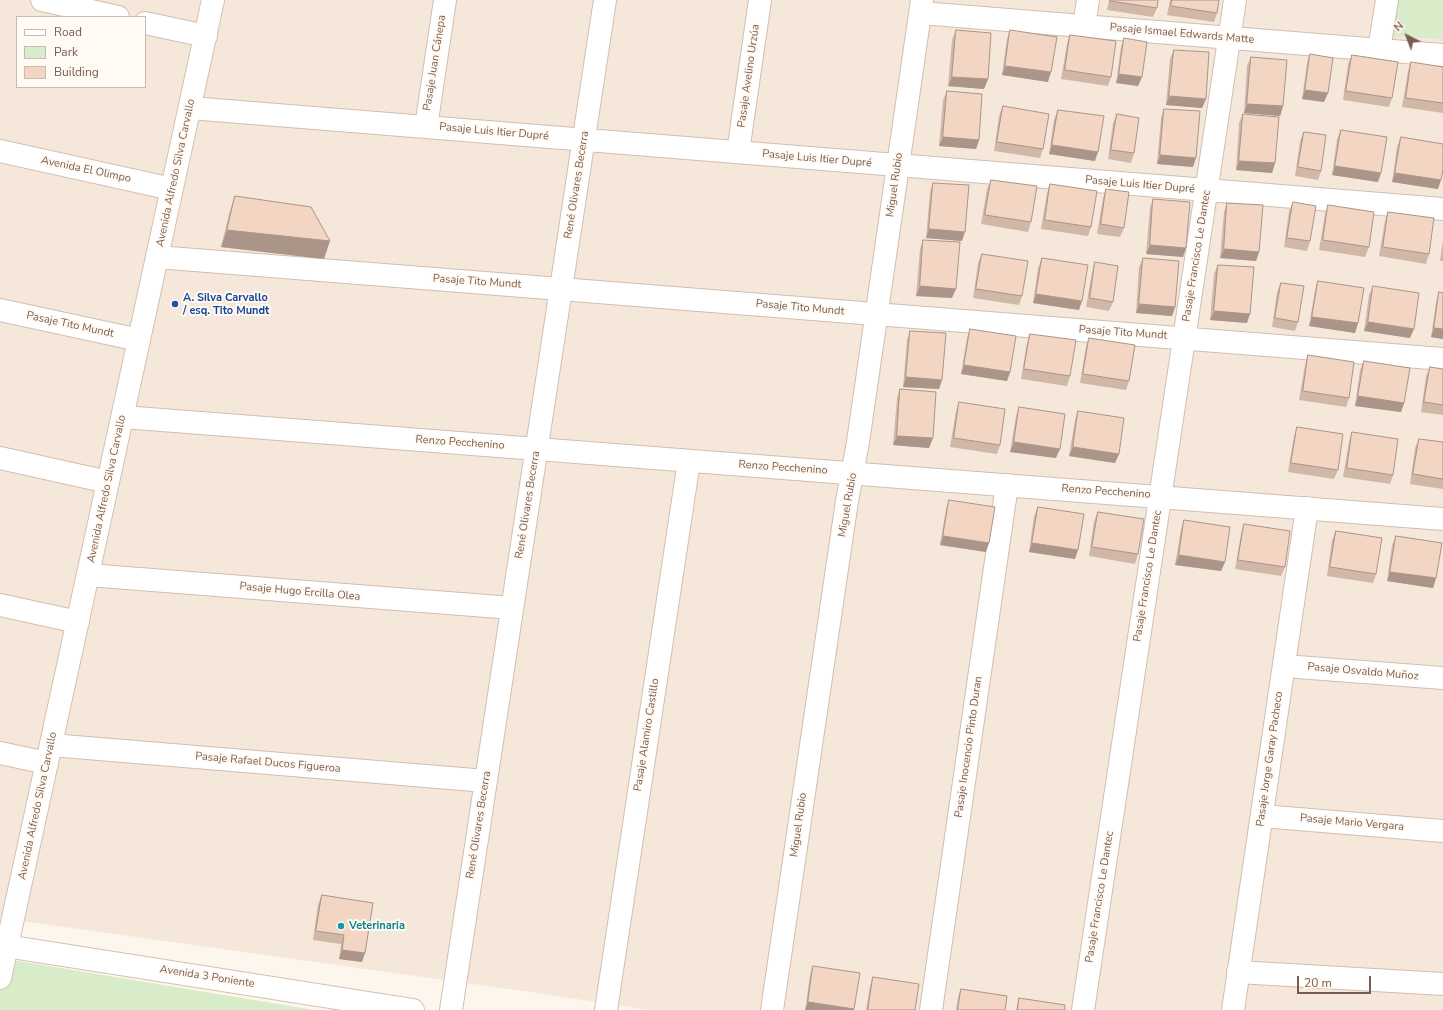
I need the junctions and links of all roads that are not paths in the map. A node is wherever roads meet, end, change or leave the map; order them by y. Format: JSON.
{"nodes":[{"id":1,"x":42,"y":0,"type":"edge"},
{"id":2,"x":214,"y":0,"type":"edge"},
{"id":3,"x":445,"y":0,"type":"edge"},
{"id":4,"x":605,"y":0,"type":"edge"},
{"id":5,"x":760,"y":0,"type":"edge"},
{"id":6,"x":1088,"y":0,"type":"edge"},
{"id":7,"x":1236,"y":0,"type":"edge"},
{"id":8,"x":1387,"y":0,"type":"edge"},
{"id":9,"x":922,"y":6,"type":"edge"},
{"id":10,"x":114,"y":16,"type":"edge"},
{"id":11,"x":146,"y":23,"type":"edge"},
{"id":12,"x":1084,"y":26,"type":"junction"},
{"id":13,"x":206,"y":36,"type":"junction"},
{"id":14,"x":1230,"y":37,"type":"junction"},
{"id":15,"x":1380,"y":50,"type":"junction"},
{"id":16,"x":1443,"y":55,"type":"edge"},
{"id":17,"x":190,"y":108,"type":"junction"},
{"id":18,"x":426,"y":127,"type":"junction"},
{"id":19,"x":584,"y":140,"type":"junction"},
{"id":20,"x":0,"y":151,"type":"edge"},
{"id":21,"x":738,"y":152,"type":"junction"},
{"id":22,"x":898,"y":165,"type":"junction"},
{"id":23,"x":172,"y":189,"type":"junction"},
{"id":24,"x":1207,"y":190,"type":"junction"},
{"id":25,"x":1443,"y":209,"type":"edge"},
{"id":26,"x":157,"y":258,"type":"junction"},
{"id":27,"x":561,"y":289,"type":"junction"},
{"id":28,"x":0,"y":310,"type":"edge"},
{"id":29,"x":877,"y":314,"type":"junction"},
{"id":30,"x":1185,"y":338,"type":"junction"},
{"id":31,"x":139,"y":340,"type":"junction"},
{"id":32,"x":1443,"y":359,"type":"edge"},
{"id":33,"x":123,"y":417,"type":"junction"},
{"id":34,"x":536,"y":449,"type":"junction"},
{"id":35,"x":0,"y":458,"type":"edge"},
{"id":36,"x":689,"y":461,"type":"junction"},
{"id":37,"x":854,"y":473,"type":"junction"},
{"id":38,"x":108,"y":482,"type":"junction"},
{"id":39,"x":1007,"y":485,"type":"junction"},
{"id":40,"x":1160,"y":497,"type":"junction"},
{"id":41,"x":1307,"y":508,"type":"junction"},
{"id":42,"x":1443,"y":519,"type":"edge"},
{"id":43,"x":88,"y":575,"type":"junction"},
{"id":44,"x":0,"y":605,"type":"edge"},
{"id":45,"x":512,"y":608,"type":"junction"},
{"id":46,"x":78,"y":622,"type":"junction"},
{"id":47,"x":1284,"y":666,"type":"junction"},
{"id":48,"x":1443,"y":678,"type":"edge"},
{"id":49,"x":0,"y":753,"type":"edge"},
{"id":50,"x":49,"y":754,"type":"junction"},
{"id":51,"x":486,"y":781,"type":"junction"},
{"id":52,"x":1262,"y":816,"type":"junction"},
{"id":53,"x":1443,"y":831,"type":"edge"},
{"id":54,"x":3,"y":946,"type":"edge"},
{"id":55,"x":1238,"y":972,"type":"junction"},
{"id":56,"x":0,"y":978,"type":"edge"},
{"id":57,"x":1443,"y":984,"type":"edge"},
{"id":58,"x":413,"y":1010,"type":"edge"},
{"id":59,"x":451,"y":1010,"type":"edge"},
{"id":60,"x":606,"y":1010,"type":"edge"},
{"id":61,"x":772,"y":1010,"type":"edge"},
{"id":62,"x":931,"y":1010,"type":"edge"},
{"id":63,"x":1083,"y":1010,"type":"edge"},
{"id":64,"x":1233,"y":1010,"type":"edge"}],
"edges":[{"from":1,"to":10,"type":"street"},
{"from":2,"to":13,"type":"street","name":"Avenida Alfredo Silva Carvallo"},
{"from":3,"to":18,"type":"street","name":"Pasaje Juan Cánepa"},
{"from":4,"to":19,"type":"street","name":"René Olivares Becerra"},
{"from":5,"to":21,"type":"street","name":"Pasaje Avelino Urzúa"},
{"from":6,"to":12,"type":"street"},
{"from":7,"to":14,"type":"street","name":"Pasaje Francisco Le Dantec"},
{"from":8,"to":15,"type":"street"},
{"from":9,"to":12,"type":"street","name":"Pasaje Ismael Edwards Matte"},
{"from":9,"to":22,"type":"street","name":"Miguel Rubio"},
{"from":11,"to":13,"type":"street"},
{"from":12,"to":14,"type":"street","name":"Pasaje Ismael Edwards Matte"},
{"from":13,"to":17,"type":"street","name":"Avenida Alfredo Silva Carvallo"},
{"from":14,"to":15,"type":"street","name":"Pasaje Ismael Edwards Matte"},
{"from":14,"to":24,"type":"street","name":"Pasaje Francisco Le Dantec"},
{"from":15,"to":16,"type":"street","name":"Pasaje Ismael Edwards Matte"},
{"from":17,"to":18,"type":"street","name":"Pasaje Luis Itier Dupré"},
{"from":17,"to":23,"type":"street","name":"Avenida Alfredo Silva Carvallo"},
{"from":18,"to":19,"type":"street","name":"Pasaje Luis Itier Dupré"},
{"from":19,"to":21,"type":"street","name":"Pasaje Luis Itier Dupré"},
{"from":19,"to":27,"type":"street","name":"René Olivares Becerra"},
{"from":20,"to":23,"type":"street","name":"Avenida El Olimpo"},
{"from":21,"to":22,"type":"street","name":"Pasaje Luis Itier Dupré"},
{"from":22,"to":24,"type":"street","name":"Pasaje Luis Itier Dupré"},
{"from":22,"to":29,"type":"street","name":"Miguel Rubio"},
{"from":23,"to":26,"type":"street","name":"Avenida Alfredo Silva Carvallo"},
{"from":24,"to":25,"type":"street","name":"Pasaje Luis Itier Dupré"},
{"from":24,"to":30,"type":"street","name":"Pasaje Francisco Le Dantec"},
{"from":26,"to":27,"type":"street","name":"Pasaje Tito Mundt"},
{"from":26,"to":31,"type":"street","name":"Avenida Alfredo Silva Carvallo"},
{"from":27,"to":29,"type":"street","name":"Pasaje Tito Mundt"},
{"from":27,"to":34,"type":"street","name":"René Olivares Becerra"},
{"from":28,"to":31,"type":"street","name":"Pasaje Tito Mundt"},
{"from":29,"to":30,"type":"street","name":"Pasaje Tito Mundt"},
{"from":29,"to":37,"type":"street","name":"Miguel Rubio"},
{"from":30,"to":32,"type":"street","name":"Pasaje Tito Mundt"},
{"from":30,"to":40,"type":"street","name":"Pasaje Francisco Le Dantec"},
{"from":31,"to":33,"type":"street","name":"Avenida Alfredo Silva Carvallo"},
{"from":33,"to":34,"type":"street","name":"Renzo Pecchenino"},
{"from":33,"to":38,"type":"street","name":"Avenida Alfredo Silva Carvallo"},
{"from":34,"to":36,"type":"street","name":"Renzo Pecchenino"},
{"from":34,"to":45,"type":"street","name":"René Olivares Becerra"},
{"from":35,"to":38,"type":"street"},
{"from":36,"to":37,"type":"street","name":"Renzo Pecchenino"},
{"from":36,"to":60,"type":"street","name":"Pasaje Alamiro Castillo"},
{"from":37,"to":39,"type":"street","name":"Renzo Pecchenino"},
{"from":37,"to":61,"type":"street","name":"Miguel Rubio"},
{"from":38,"to":43,"type":"street","name":"Avenida Alfredo Silva Carvallo"},
{"from":39,"to":40,"type":"street","name":"Renzo Pecchenino"},
{"from":39,"to":62,"type":"street","name":"Pasaje Inocencio Pinto Duran"},
{"from":40,"to":41,"type":"street","name":"Renzo Pecchenino"},
{"from":40,"to":63,"type":"street","name":"Pasaje Francisco Le Dantec"},
{"from":41,"to":42,"type":"street","name":"Renzo Pecchenino"},
{"from":41,"to":47,"type":"street","name":"Pasaje Jorge Garay Pacheco"},
{"from":43,"to":45,"type":"street","name":"Pasaje Hugo Ercilla Olea"},
{"from":43,"to":46,"type":"street","name":"Avenida Alfredo Silva Carvallo"},
{"from":44,"to":46,"type":"street"},
{"from":45,"to":51,"type":"street","name":"René Olivares Becerra"},
{"from":46,"to":50,"type":"street","name":"Avenida Alfredo Silva Carvallo"},
{"from":47,"to":48,"type":"street","name":"Pasaje Osvaldo Muñoz"},
{"from":47,"to":52,"type":"street","name":"Pasaje Jorge Garay Pacheco"},
{"from":49,"to":50,"type":"street","name":"Pasaje Rafael Ducos Figueroa"},
{"from":50,"to":51,"type":"street","name":"Pasaje Rafael Ducos Figueroa"},
{"from":50,"to":54,"type":"street","name":"Avenida Alfredo Silva Carvallo"},
{"from":51,"to":59,"type":"street","name":"René Olivares Becerra"},
{"from":52,"to":53,"type":"street","name":"Pasaje Mario Vergara"},
{"from":52,"to":55,"type":"street","name":"Pasaje Jorge Garay Pacheco"},
{"from":54,"to":56,"type":"street","name":"Avenida Alfredo Silva Carvallo"},
{"from":54,"to":58,"type":"street","name":"Avenida 3 Poniente"},
{"from":55,"to":57,"type":"street"},
{"from":55,"to":64,"type":"street","name":"Pasaje Jorge Garay Pacheco"}]}
